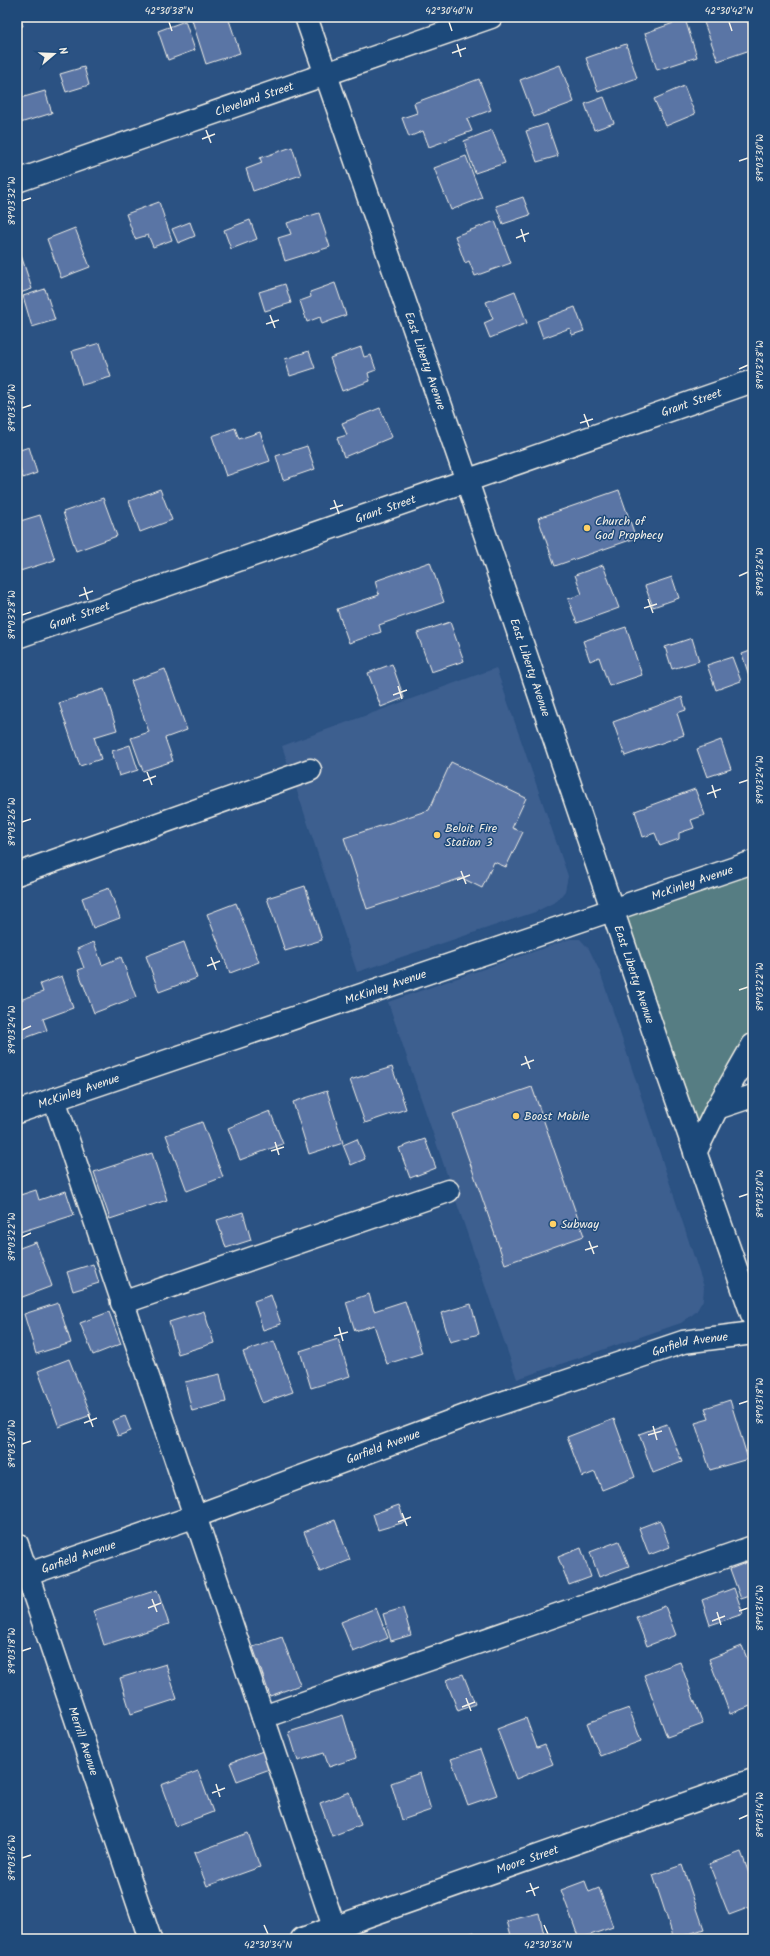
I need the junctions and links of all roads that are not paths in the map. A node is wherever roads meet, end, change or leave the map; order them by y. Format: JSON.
{"nodes":[{"id":1,"x":306,"y":17,"type":"edge"},
{"id":2,"x":491,"y":17,"type":"edge"},
{"id":3,"x":325,"y":73,"type":"junction"},
{"id":4,"x":17,"y":181,"type":"edge"},
{"id":5,"x":753,"y":381,"type":"edge"},
{"id":6,"x":466,"y":481,"type":"junction"},
{"id":7,"x":17,"y":637,"type":"edge"},
{"id":8,"x":310,"y":770,"type":"dead end"},
{"id":9,"x":753,"y":862,"type":"edge"},
{"id":10,"x":17,"y":874,"type":"edge"},
{"id":11,"x":612,"y":910,"type":"junction"},
{"id":12,"x":753,"y":1045,"type":"edge"},
{"id":13,"x":753,"y":1096,"type":"edge"},
{"id":14,"x":54,"y":1099,"type":"junction"},
{"id":15,"x":717,"y":1108,"type":"junction"},
{"id":16,"x":17,"y":1112,"type":"edge"},
{"id":17,"x":695,"y":1153,"type":"junction"},
{"id":18,"x":448,"y":1191,"type":"dead end"},
{"id":19,"x":122,"y":1303,"type":"junction"},
{"id":20,"x":753,"y":1317,"type":"edge"},
{"id":21,"x":753,"y":1332,"type":"edge"},
{"id":22,"x":196,"y":1516,"type":"junction"},
{"id":23,"x":17,"y":1544,"type":"edge"},
{"id":24,"x":753,"y":1546,"type":"edge"},
{"id":25,"x":22,"y":1576,"type":"edge"},
{"id":26,"x":263,"y":1717,"type":"junction"},
{"id":27,"x":753,"y":1780,"type":"edge"},
{"id":28,"x":336,"y":1933,"type":"edge"},
{"id":29,"x":150,"y":1939,"type":"edge"},
{"id":30,"x":302,"y":1939,"type":"edge"}],
"edges":[{"from":1,"to":3,"type":"street","name":"East Liberty Avenue"},
{"from":2,"to":3,"type":"street","name":"Cleveland Street"},
{"from":3,"to":4,"type":"street","name":"Cleveland Street"},
{"from":3,"to":6,"type":"street","name":"East Liberty Avenue"},
{"from":5,"to":6,"type":"street","name":"Grant Street"},
{"from":6,"to":7,"type":"street","name":"Grant Street"},
{"from":6,"to":11,"type":"street","name":"East Liberty Avenue"},
{"from":8,"to":10,"type":"street"},
{"from":9,"to":11,"type":"street","name":"McKinley Avenue"},
{"from":11,"to":14,"type":"street","name":"McKinley Avenue"},
{"from":11,"to":17,"type":"street","name":"East Liberty Avenue"},
{"from":12,"to":15,"type":"street"},
{"from":13,"to":15,"type":"street"},
{"from":14,"to":16,"type":"street","name":"McKinley Avenue"},
{"from":14,"to":19,"type":"street"},
{"from":15,"to":17,"type":"street"},
{"from":17,"to":20,"type":"street","name":"East Liberty Avenue"},
{"from":18,"to":19,"type":"street"},
{"from":19,"to":22,"type":"street"},
{"from":21,"to":22,"type":"street","name":"Garfield Avenue"},
{"from":22,"to":25,"type":"street","name":"Garfield Avenue"},
{"from":22,"to":26,"type":"street"},
{"from":23,"to":25,"type":"street","name":"Merrill Avenue"},
{"from":24,"to":26,"type":"street"},
{"from":25,"to":29,"type":"street","name":"Merrill Avenue"},
{"from":26,"to":28,"type":"street"},
{"from":27,"to":28,"type":"street","name":"Moore Street"},
{"from":28,"to":30,"type":"street","name":"Moore Street"}]}
